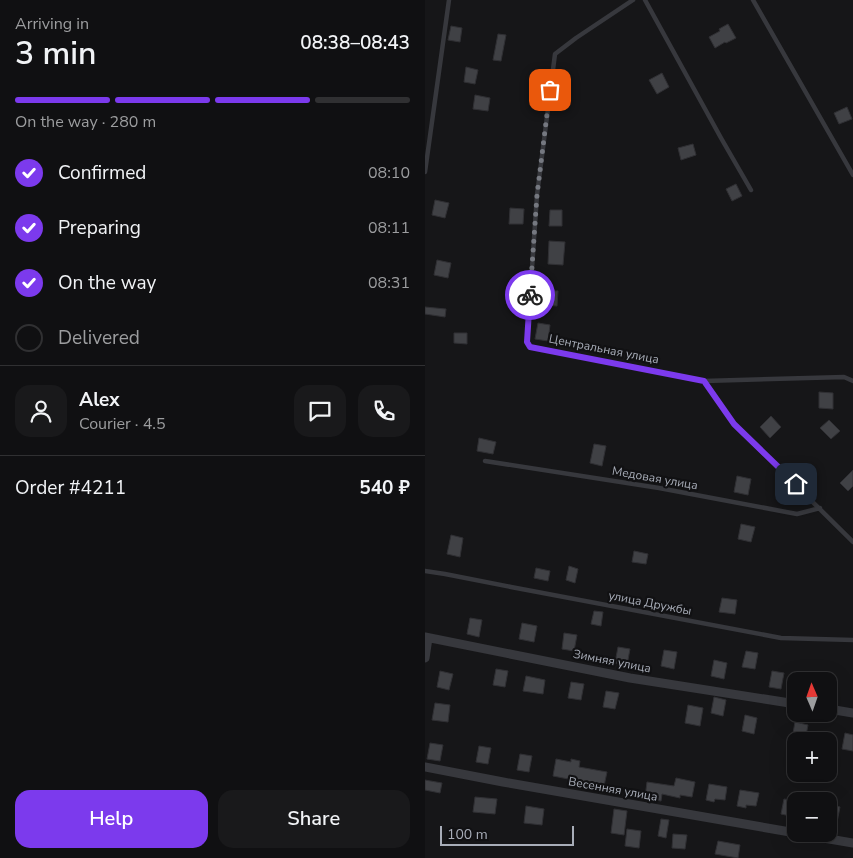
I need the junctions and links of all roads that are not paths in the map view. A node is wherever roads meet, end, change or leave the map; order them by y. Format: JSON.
{"nodes":[{"id":1,"x":449,"y":0,"type":"edge"},
{"id":2,"x":633,"y":0,"type":"edge"},
{"id":3,"x":645,"y":0,"type":"edge"},
{"id":4,"x":753,"y":0,"type":"edge"},
{"id":5,"x":425,"y":172,"type":"edge"},
{"id":6,"x":853,"y":175,"type":"edge"},
{"id":7,"x":751,"y":190,"type":"dead end"},
{"id":8,"x":704,"y":381,"type":"junction"},
{"id":9,"x":853,"y":381,"type":"edge"},
{"id":10,"x":485,"y":461,"type":"dead end"},
{"id":11,"x":820,"y":508,"type":"junction"},
{"id":12,"x":853,"y":542,"type":"edge"},
{"id":13,"x":425,"y":571,"type":"edge"},
{"id":14,"x":427,"y":638,"type":"edge"},
{"id":15,"x":853,"y":640,"type":"edge"},
{"id":16,"x":425,"y":658,"type":"edge"},
{"id":17,"x":787,"y":703,"type":"edge"},
{"id":18,"x":837,"y":710,"type":"edge"},
{"id":19,"x":853,"y":713,"type":"edge"},
{"id":20,"x":425,"y":767,"type":"edge"},
{"id":21,"x":787,"y":831,"type":"edge"},
{"id":22,"x":837,"y":840,"type":"edge"},
{"id":23,"x":853,"y":843,"type":"edge"}],
"edges":[{"from":1,"to":5,"type":"lane"},
{"from":2,"to":8,"type":"lane","name":"Центральная улица"},
{"from":3,"to":7,"type":"lane"},
{"from":4,"to":6,"type":"lane"},
{"from":8,"to":9,"type":"lane","name":"Центральная улица"},
{"from":8,"to":11,"type":"lane"},
{"from":10,"to":11,"type":"lane","name":"Медовая улица"},
{"from":11,"to":12,"type":"lane"},
{"from":13,"to":15,"type":"lane","name":"улица Дружбы"},
{"from":14,"to":16,"type":"street"},
{"from":14,"to":17,"type":"street","name":"Зимняя улица"},
{"from":18,"to":19,"type":"street"},
{"from":20,"to":21,"type":"street","name":"Весенняя улица"},
{"from":22,"to":23,"type":"street"}]}
